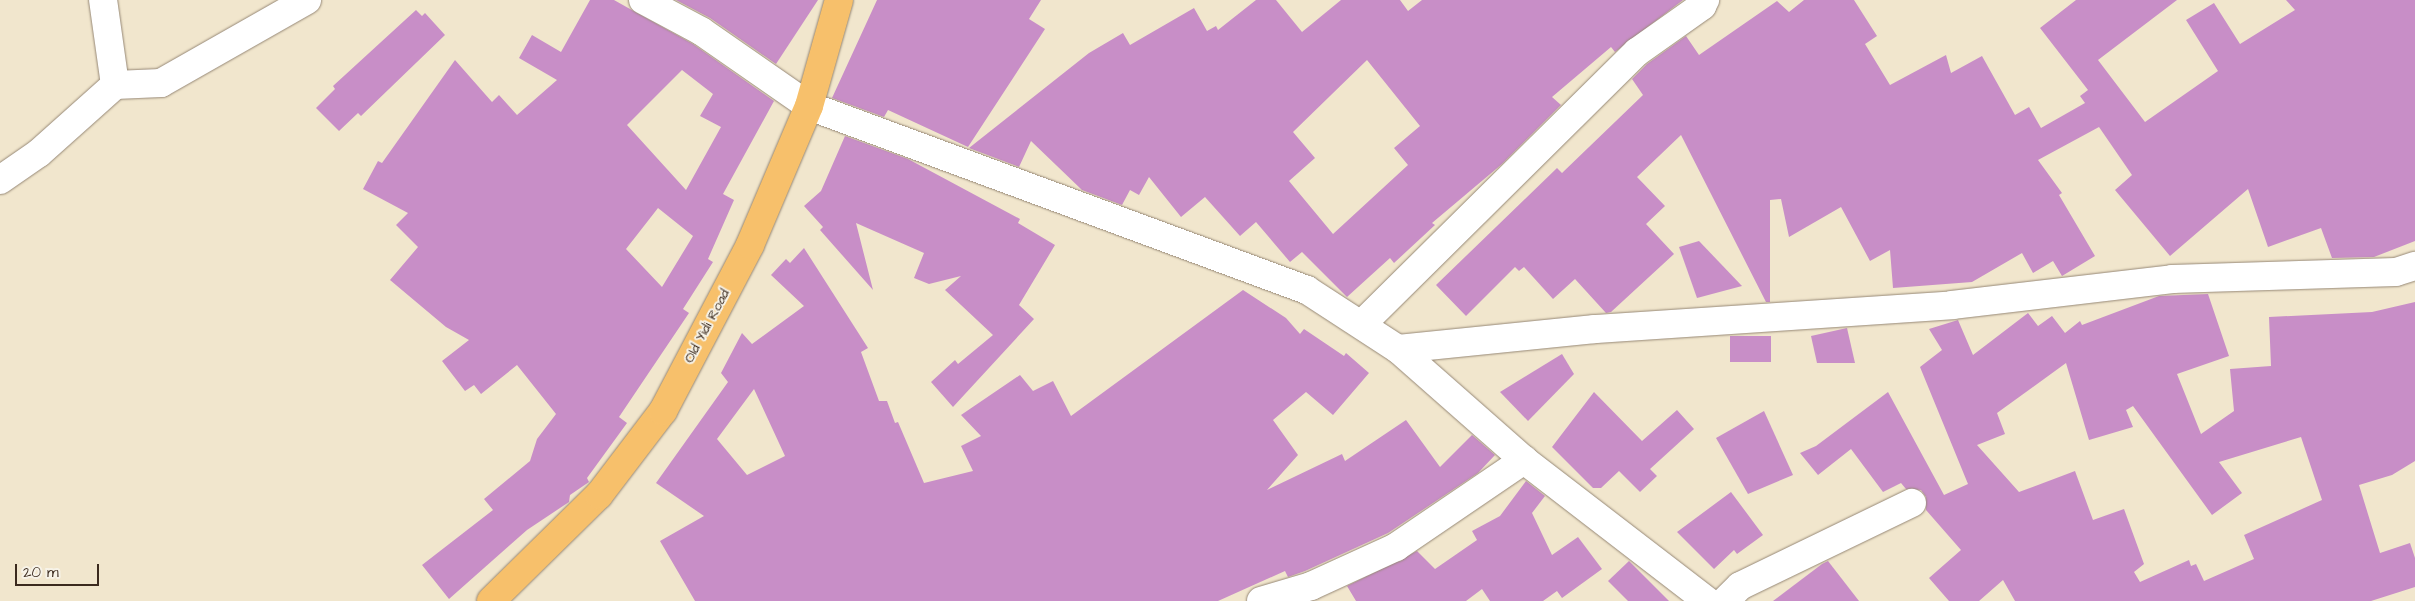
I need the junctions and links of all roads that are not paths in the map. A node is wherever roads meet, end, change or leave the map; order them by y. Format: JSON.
{"nodes":[{"id":1,"x":103,"y":0,"type":"edge"},
{"id":2,"x":307,"y":0,"type":"edge"},
{"id":3,"x":643,"y":0,"type":"edge"},
{"id":4,"x":839,"y":0,"type":"edge"},
{"id":5,"x":1706,"y":0,"type":"edge"},
{"id":6,"x":115,"y":85,"type":"junction"},
{"id":7,"x":809,"y":106,"type":"junction"},
{"id":8,"x":0,"y":180,"type":"edge"},
{"id":9,"x":2415,"y":266,"type":"edge"},
{"id":10,"x":1362,"y":324,"type":"junction"},
{"id":11,"x":1398,"y":349,"type":"junction"},
{"id":12,"x":1524,"y":460,"type":"junction"},
{"id":13,"x":1912,"y":503,"type":"dead end"},
{"id":14,"x":491,"y":601,"type":"edge"},
{"id":15,"x":1261,"y":601,"type":"edge"},
{"id":16,"x":1707,"y":601,"type":"edge"},
{"id":17,"x":1725,"y":601,"type":"edge"}],
"edges":[{"from":1,"to":6,"type":"street"},
{"from":2,"to":6,"type":"street"},
{"from":3,"to":7,"type":"street"},
{"from":4,"to":7,"type":"main road","name":"Old Yidi Road"},
{"from":5,"to":10,"type":"street"},
{"from":6,"to":8,"type":"street"},
{"from":7,"to":10,"type":"street"},
{"from":7,"to":14,"type":"main road","name":"Old Yidi Road"},
{"from":9,"to":11,"type":"street"},
{"from":10,"to":11,"type":"street"},
{"from":11,"to":12,"type":"street"},
{"from":12,"to":15,"type":"street"},
{"from":12,"to":16,"type":"street"},
{"from":13,"to":17,"type":"street"}]}
